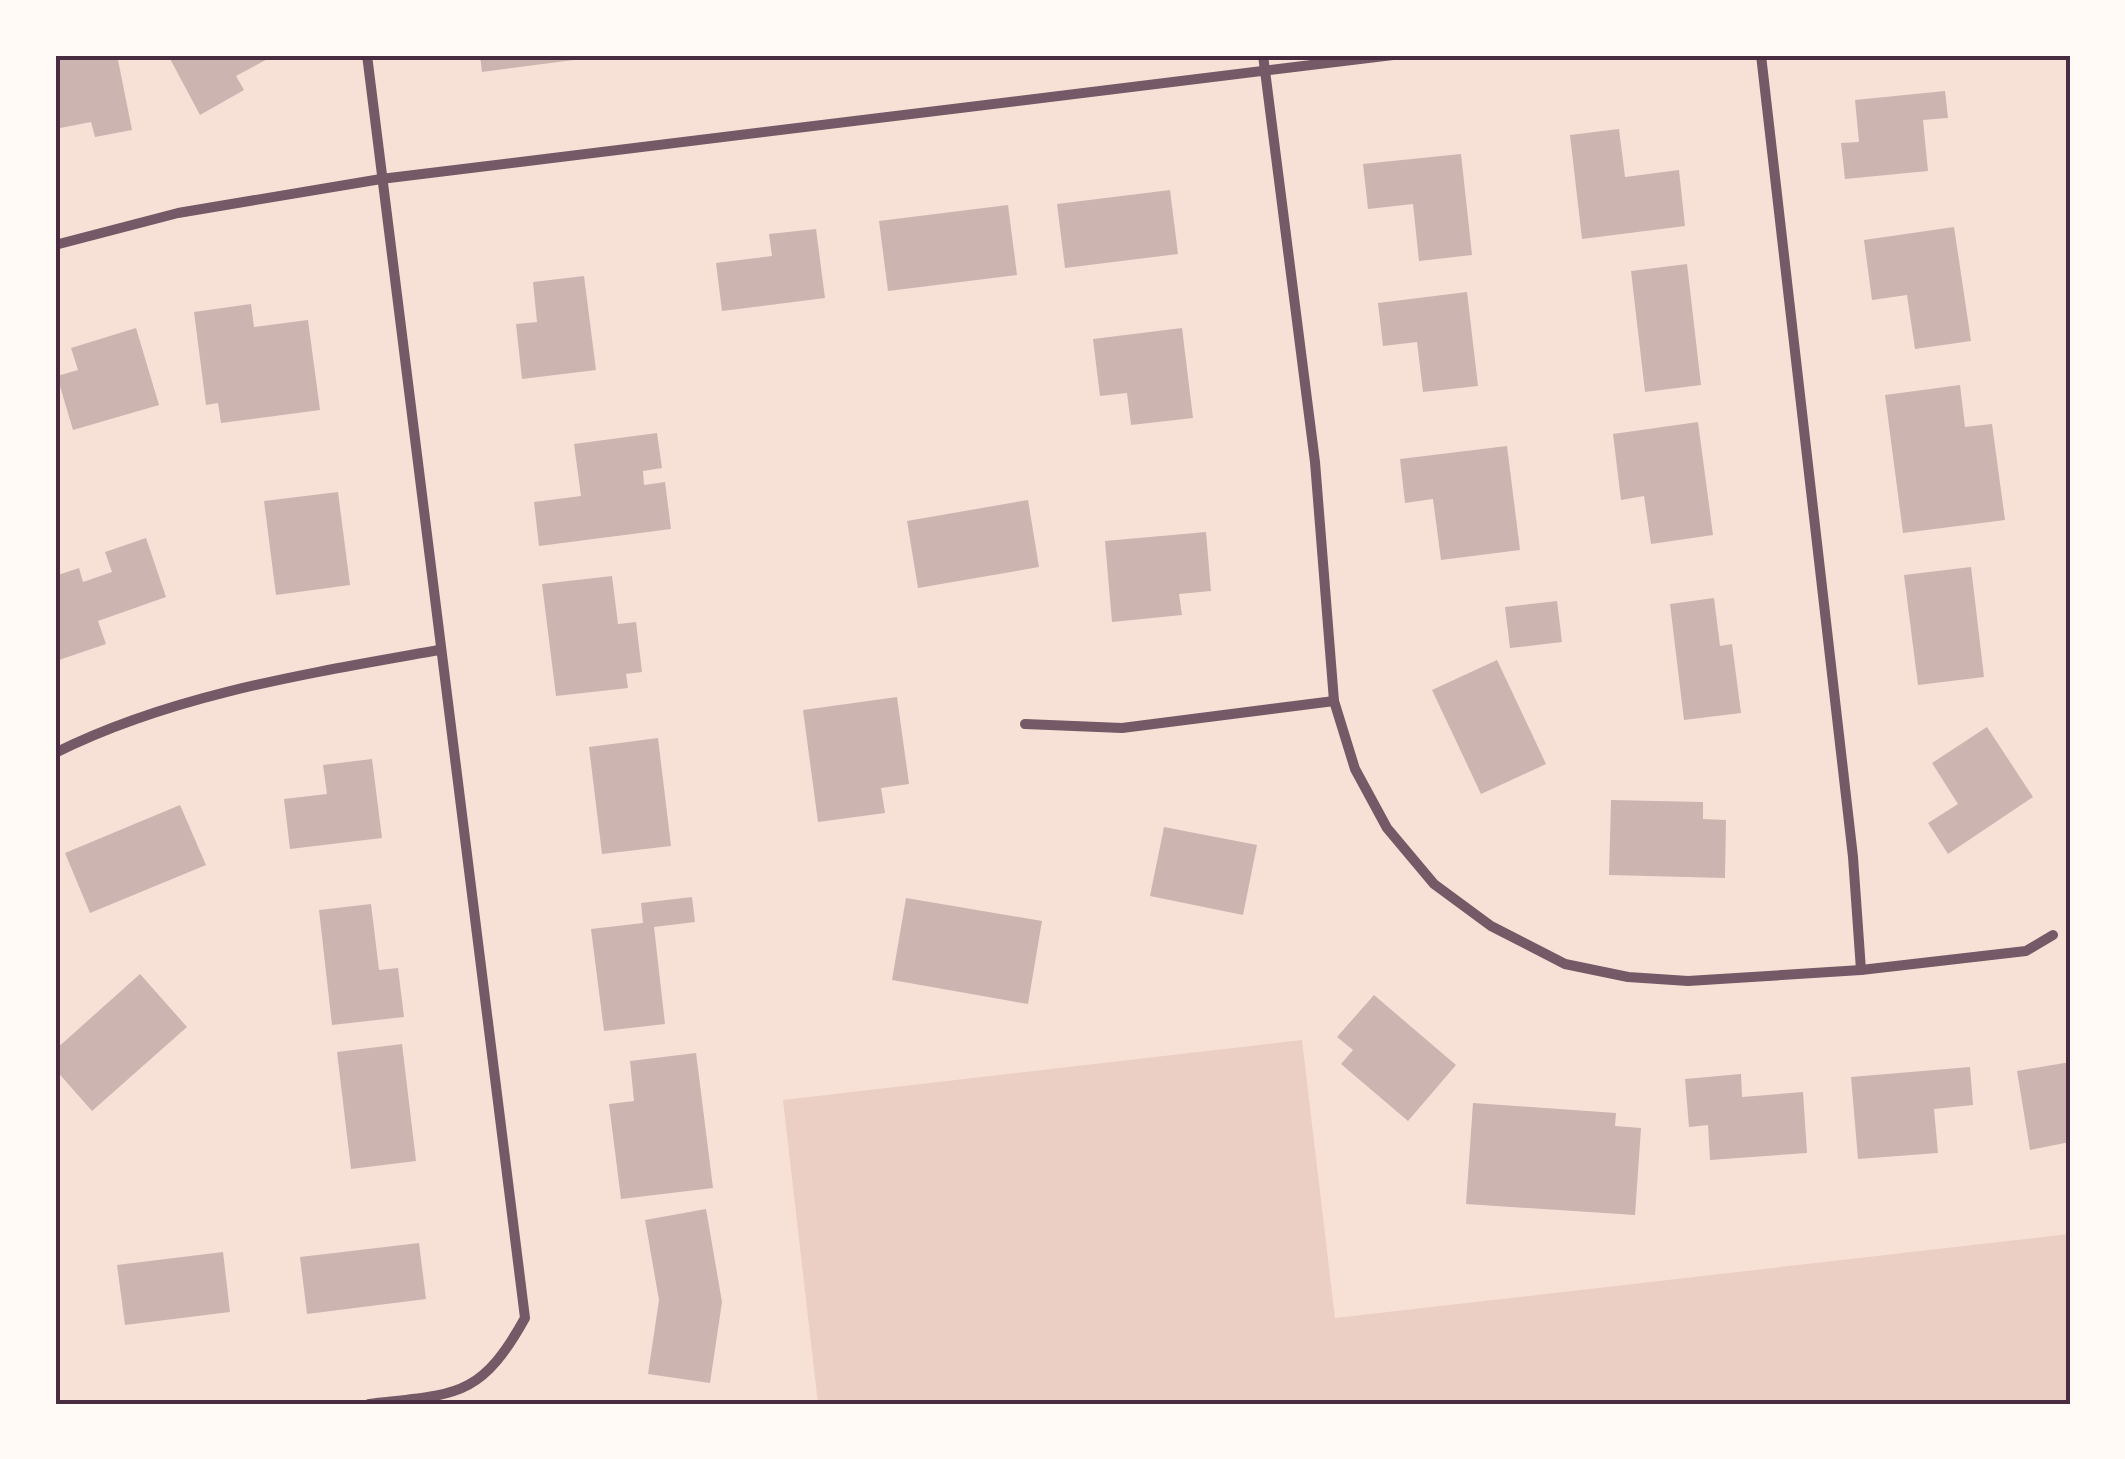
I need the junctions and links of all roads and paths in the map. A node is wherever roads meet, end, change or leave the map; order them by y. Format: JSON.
{"nodes":[{"id":1,"x":367,"y":55,"type":"edge"},
{"id":2,"x":1263,"y":55,"type":"edge"},
{"id":3,"x":1393,"y":55,"type":"edge"},
{"id":4,"x":1761,"y":55,"type":"edge"},
{"id":5,"x":1264,"y":69,"type":"junction"},
{"id":6,"x":381,"y":179,"type":"junction"},
{"id":7,"x":55,"y":244,"type":"edge"},
{"id":8,"x":438,"y":650,"type":"junction"},
{"id":9,"x":1334,"y":701,"type":"junction"},
{"id":10,"x":1025,"y":724,"type":"dead end"},
{"id":11,"x":55,"y":754,"type":"edge"},
{"id":12,"x":2053,"y":936,"type":"dead end"},
{"id":13,"x":1861,"y":970,"type":"junction"},
{"id":14,"x":369,"y":1404,"type":"edge"}],
"edges":[{"from":1,"to":6,"type":"street"},
{"from":2,"to":5,"type":"street"},
{"from":3,"to":5,"type":"street"},
{"from":4,"to":13,"type":"street"},
{"from":5,"to":6,"type":"street"},
{"from":5,"to":9,"type":"street"},
{"from":6,"to":7,"type":"street"},
{"from":6,"to":8,"type":"street"},
{"from":8,"to":11,"type":"street"},
{"from":8,"to":14,"type":"street"},
{"from":9,"to":10,"type":"street"},
{"from":9,"to":13,"type":"street"},
{"from":12,"to":13,"type":"street"}]}
